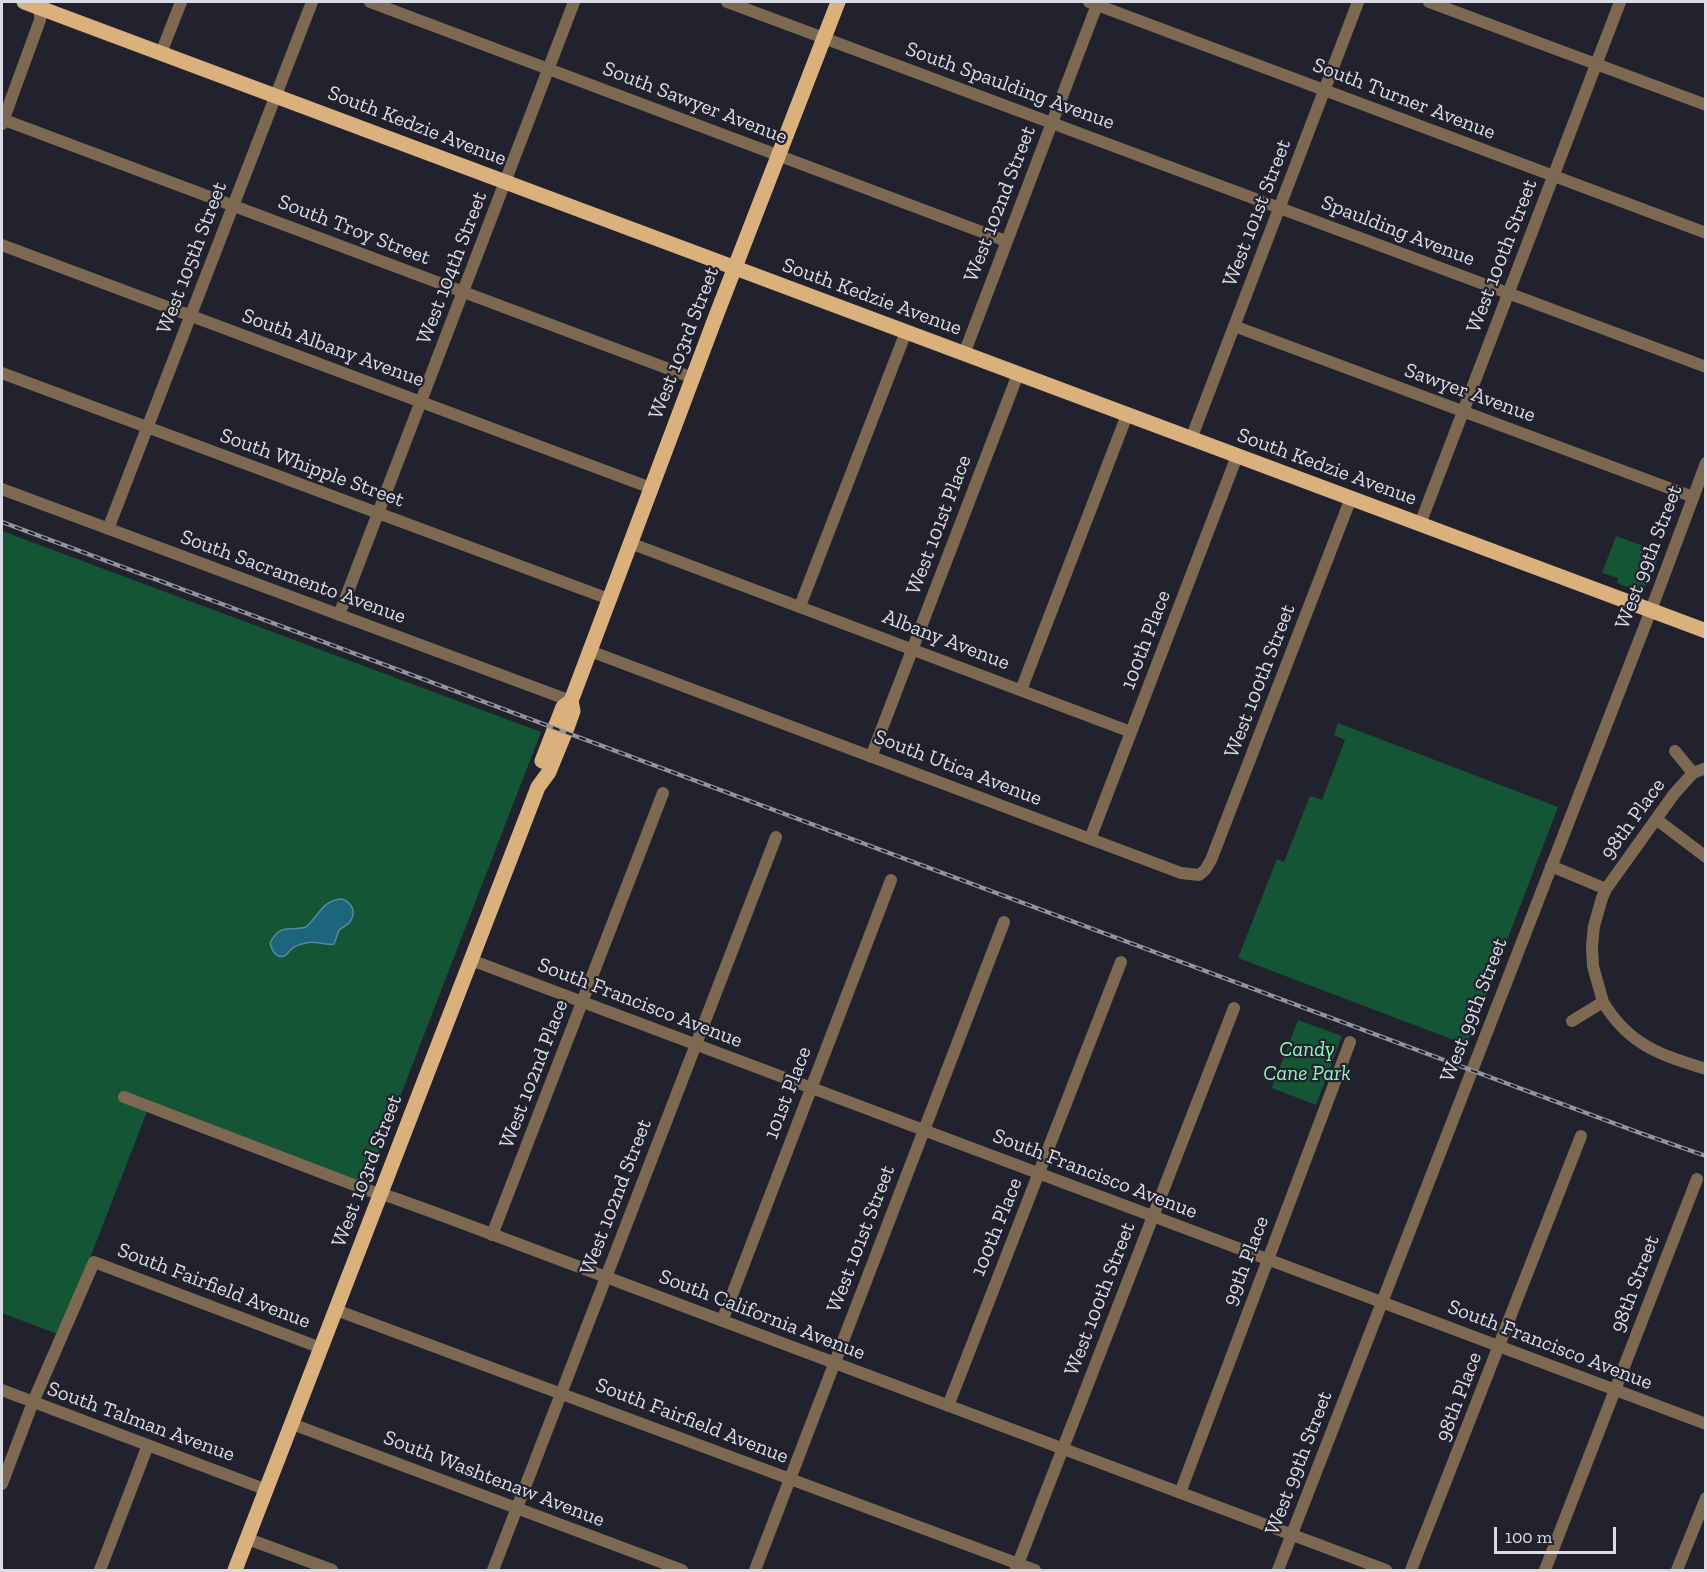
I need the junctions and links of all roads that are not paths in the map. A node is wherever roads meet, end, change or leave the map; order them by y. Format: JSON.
{"nodes":[{"id":1,"x":24,"y":2,"type":"edge"},
{"id":2,"x":181,"y":2,"type":"edge"},
{"id":3,"x":312,"y":2,"type":"edge"},
{"id":4,"x":370,"y":2,"type":"edge"},
{"id":5,"x":574,"y":2,"type":"edge"},
{"id":6,"x":727,"y":2,"type":"edge"},
{"id":7,"x":838,"y":2,"type":"edge"},
{"id":8,"x":1094,"y":2,"type":"edge"},
{"id":9,"x":1358,"y":2,"type":"edge"},
{"id":10,"x":1429,"y":2,"type":"edge"},
{"id":11,"x":1620,"y":2,"type":"edge"},
{"id":12,"x":40,"y":5,"type":"edge"},
{"id":13,"x":824,"y":38,"type":"junction"},
{"id":14,"x":161,"y":53,"type":"junction"},
{"id":15,"x":1596,"y":64,"type":"junction"},
{"id":16,"x":549,"y":69,"type":"junction"},
{"id":17,"x":1325,"y":90,"type":"junction"},
{"id":18,"x":276,"y":96,"type":"junction"},
{"id":19,"x":1706,"y":105,"type":"edge"},
{"id":20,"x":2,"y":121,"type":"edge"},
{"id":21,"x":1052,"y":122,"type":"junction"},
{"id":22,"x":779,"y":155,"type":"junction"},
{"id":23,"x":1554,"y":176,"type":"junction"},
{"id":24,"x":506,"y":182,"type":"junction"},
{"id":25,"x":233,"y":206,"type":"junction"},
{"id":26,"x":1280,"y":207,"type":"junction"},
{"id":27,"x":1706,"y":233,"type":"edge"},
{"id":28,"x":1006,"y":241,"type":"junction"},
{"id":29,"x":2,"y":245,"type":"edge"},
{"id":30,"x":735,"y":268,"type":"junction"},
{"id":31,"x":463,"y":292,"type":"junction"},
{"id":32,"x":1509,"y":293,"type":"junction"},
{"id":33,"x":191,"y":316,"type":"junction"},
{"id":34,"x":1234,"y":326,"type":"junction"},
{"id":35,"x":906,"y":332,"type":"junction"},
{"id":36,"x":964,"y":354,"type":"junction"},
{"id":37,"x":1706,"y":367,"type":"edge"},
{"id":38,"x":2,"y":373,"type":"edge"},
{"id":39,"x":1018,"y":374,"type":"junction"},
{"id":40,"x":693,"y":378,"type":"junction"},
{"id":41,"x":422,"y":401,"type":"junction"},
{"id":42,"x":1463,"y":411,"type":"junction"},
{"id":43,"x":1127,"y":415,"type":"junction"},
{"id":44,"x":147,"y":427,"type":"junction"},
{"id":45,"x":1191,"y":439,"type":"junction"},
{"id":46,"x":1238,"y":456,"type":"junction"},
{"id":47,"x":1706,"y":463,"type":"edge"},
{"id":48,"x":651,"y":488,"type":"junction"},
{"id":49,"x":2,"y":489,"type":"edge"},
{"id":50,"x":1698,"y":493,"type":"edge"},
{"id":51,"x":1351,"y":498,"type":"junction"},
{"id":52,"x":378,"y":513,"type":"junction"},
{"id":53,"x":1420,"y":524,"type":"junction"},
{"id":54,"x":108,"y":529,"type":"junction"},
{"id":55,"x":630,"y":543,"type":"junction"},
{"id":56,"x":609,"y":600,"type":"junction"},
{"id":57,"x":800,"y":606,"type":"junction"},
{"id":58,"x":1651,"y":610,"type":"junction"},
{"id":59,"x":339,"y":615,"type":"junction"},
{"id":60,"x":1706,"y":631,"type":"edge"},
{"id":61,"x":912,"y":648,"type":"junction"},
{"id":62,"x":590,"y":651,"type":"junction"},
{"id":63,"x":1021,"y":690,"type":"junction"},
{"id":64,"x":571,"y":701,"type":"junction"},
{"id":65,"x":1131,"y":732,"type":"junction"},
{"id":66,"x":1675,"y":750,"type":"dead end"},
{"id":67,"x":871,"y":757,"type":"junction"},
{"id":68,"x":1706,"y":768,"type":"edge"},
{"id":69,"x":1693,"y":773,"type":"junction"},
{"id":70,"x":663,"y":793,"type":"dead end"},
{"id":71,"x":1656,"y":819,"type":"junction"},
{"id":72,"x":776,"y":837,"type":"dead end"},
{"id":73,"x":1090,"y":839,"type":"junction"},
{"id":74,"x":1706,"y":857,"type":"edge"},
{"id":75,"x":1551,"y":866,"type":"junction"},
{"id":76,"x":1199,"y":875,"type":"joint"},
{"id":77,"x":891,"y":880,"type":"dead end"},
{"id":78,"x":1606,"y":889,"type":"junction"},
{"id":79,"x":1004,"y":922,"type":"dead end"},
{"id":80,"x":471,"y":960,"type":"junction"},
{"id":81,"x":1121,"y":962,"type":"dead end"},
{"id":82,"x":582,"y":1002,"type":"junction"},
{"id":83,"x":1604,"y":1002,"type":"junction"},
{"id":84,"x":1234,"y":1008,"type":"dead end"},
{"id":85,"x":1572,"y":1021,"type":"dead end"},
{"id":86,"x":1350,"y":1042,"type":"dead end"},
{"id":87,"x":696,"y":1045,"type":"junction"},
{"id":88,"x":1706,"y":1069,"type":"edge"},
{"id":89,"x":811,"y":1088,"type":"junction"},
{"id":90,"x":124,"y":1097,"type":"dead end"},
{"id":91,"x":924,"y":1131,"type":"junction"},
{"id":92,"x":1581,"y":1136,"type":"dead end"},
{"id":93,"x":1040,"y":1174,"type":"junction"},
{"id":94,"x":1697,"y":1179,"type":"dead end"},
{"id":95,"x":381,"y":1194,"type":"junction"},
{"id":96,"x":1153,"y":1216,"type":"junction"},
{"id":97,"x":492,"y":1234,"type":"junction"},
{"id":98,"x":1267,"y":1260,"type":"junction"},
{"id":99,"x":606,"y":1277,"type":"junction"},
{"id":100,"x":1382,"y":1303,"type":"junction"},
{"id":101,"x":336,"y":1310,"type":"junction"},
{"id":102,"x":722,"y":1321,"type":"junction"},
{"id":103,"x":321,"y":1347,"type":"junction"},
{"id":104,"x":1499,"y":1347,"type":"junction"},
{"id":105,"x":835,"y":1363,"type":"junction"},
{"id":106,"x":2,"y":1390,"type":"edge"},
{"id":107,"x":1615,"y":1390,"type":"junction"},
{"id":108,"x":561,"y":1393,"type":"junction"},
{"id":109,"x":33,"y":1402,"type":"junction"},
{"id":110,"x":948,"y":1406,"type":"junction"},
{"id":111,"x":292,"y":1424,"type":"junction"},
{"id":112,"x":1706,"y":1424,"type":"edge"},
{"id":113,"x":148,"y":1445,"type":"junction"},
{"id":114,"x":1063,"y":1449,"type":"junction"},
{"id":115,"x":790,"y":1479,"type":"junction"},
{"id":116,"x":2,"y":1484,"type":"edge"},
{"id":117,"x":267,"y":1490,"type":"junction"},
{"id":118,"x":1180,"y":1493,"type":"junction"},
{"id":119,"x":1706,"y":1498,"type":"edge"},
{"id":120,"x":517,"y":1508,"type":"junction"},
{"id":121,"x":1292,"y":1535,"type":"junction"},
{"id":122,"x":248,"y":1539,"type":"junction"},
{"id":123,"x":1017,"y":1567,"type":"edge"},
{"id":124,"x":100,"y":1570,"type":"edge"},
{"id":125,"x":235,"y":1570,"type":"edge"},
{"id":126,"x":332,"y":1570,"type":"edge"},
{"id":127,"x":493,"y":1570,"type":"edge"},
{"id":128,"x":682,"y":1570,"type":"edge"},
{"id":129,"x":754,"y":1570,"type":"edge"},
{"id":130,"x":1035,"y":1570,"type":"edge"},
{"id":131,"x":1278,"y":1570,"type":"edge"},
{"id":132,"x":1386,"y":1570,"type":"edge"},
{"id":133,"x":1411,"y":1570,"type":"edge"},
{"id":134,"x":1545,"y":1570,"type":"edge"},
{"id":135,"x":1677,"y":1570,"type":"edge"}],
"edges":[{"from":1,"to":12,"type":"main road","name":"South Kedzie Avenue"},
{"from":2,"to":14,"type":"street"},
{"from":3,"to":18,"type":"street","name":"West 105th Street"},
{"from":4,"to":16,"type":"street","name":"South Sawyer Avenue"},
{"from":5,"to":16,"type":"street","name":"West 104th Street"},
{"from":6,"to":13,"type":"street","name":"South Spaulding Avenue"},
{"from":7,"to":13,"type":"main road","name":"West 103rd Street"},
{"from":8,"to":17,"type":"street","name":"South Turner Avenue"},
{"from":8,"to":21,"type":"street","name":"West 102nd Street"},
{"from":9,"to":17,"type":"street","name":"West 101st Street"},
{"from":10,"to":15,"type":"street"},
{"from":11,"to":15,"type":"street","name":"West 100th Street"},
{"from":12,"to":14,"type":"main road","name":"South Kedzie Avenue"},
{"from":12,"to":20,"type":"street"},
{"from":13,"to":21,"type":"street","name":"South Spaulding Avenue"},
{"from":13,"to":22,"type":"main road","name":"West 103rd Street"},
{"from":14,"to":18,"type":"main road","name":"South Kedzie Avenue"},
{"from":15,"to":19,"type":"street"},
{"from":15,"to":23,"type":"street","name":"West 100th Street"},
{"from":16,"to":22,"type":"street","name":"South Sawyer Avenue"},
{"from":16,"to":24,"type":"street","name":"West 104th Street"},
{"from":17,"to":23,"type":"street","name":"South Turner Avenue"},
{"from":17,"to":26,"type":"street","name":"West 101st Street"},
{"from":18,"to":24,"type":"main road","name":"South Kedzie Avenue"},
{"from":18,"to":25,"type":"street","name":"West 105th Street"},
{"from":20,"to":25,"type":"street","name":"South Troy Street"},
{"from":21,"to":26,"type":"street","name":"South Spaulding Avenue"},
{"from":21,"to":28,"type":"street","name":"West 102nd Street"},
{"from":22,"to":28,"type":"street","name":"South Sawyer Avenue"},
{"from":22,"to":30,"type":"main road","name":"West 103rd Street"},
{"from":23,"to":27,"type":"street","name":"South Turner Avenue"},
{"from":23,"to":32,"type":"street","name":"West 100th Street"},
{"from":24,"to":30,"type":"main road","name":"South Kedzie Avenue"},
{"from":24,"to":31,"type":"street","name":"West 104th Street"},
{"from":25,"to":31,"type":"street","name":"South Troy Street"},
{"from":25,"to":33,"type":"street","name":"West 105th Street"},
{"from":26,"to":32,"type":"street","name":"Spaulding Avenue"},
{"from":26,"to":34,"type":"street","name":"West 101st Street"},
{"from":28,"to":36,"type":"street","name":"West 102nd Street"},
{"from":29,"to":33,"type":"street","name":"South Albany Avenue"},
{"from":30,"to":35,"type":"main road","name":"South Kedzie Avenue"},
{"from":30,"to":40,"type":"main road","name":"West 103rd Street"},
{"from":31,"to":40,"type":"street","name":"South Troy Street"},
{"from":31,"to":41,"type":"street","name":"West 104th Street"},
{"from":32,"to":37,"type":"street","name":"Spaulding Avenue"},
{"from":32,"to":42,"type":"street","name":"West 100th Street"},
{"from":33,"to":41,"type":"street","name":"South Albany Avenue"},
{"from":33,"to":44,"type":"street","name":"West 105th Street"},
{"from":34,"to":42,"type":"street","name":"Sawyer Avenue"},
{"from":34,"to":45,"type":"street","name":"West 101st Street"},
{"from":35,"to":36,"type":"main road","name":"South Kedzie Avenue"},
{"from":35,"to":57,"type":"street"},
{"from":36,"to":39,"type":"main road","name":"South Kedzie Avenue"},
{"from":38,"to":44,"type":"street","name":"South Whipple Street"},
{"from":39,"to":43,"type":"main road","name":"South Kedzie Avenue"},
{"from":39,"to":61,"type":"street","name":"West 101st Place"},
{"from":40,"to":48,"type":"main road","name":"West 103rd Street"},
{"from":41,"to":48,"type":"street","name":"South Albany Avenue"},
{"from":41,"to":52,"type":"street","name":"West 104th Street"},
{"from":42,"to":50,"type":"street","name":"Sawyer Avenue"},
{"from":42,"to":53,"type":"street","name":"West 100th Street"},
{"from":43,"to":45,"type":"main road","name":"South Kedzie Avenue"},
{"from":43,"to":63,"type":"street"},
{"from":44,"to":52,"type":"street","name":"South Whipple Street"},
{"from":44,"to":54,"type":"street","name":"West 105th Street"},
{"from":45,"to":46,"type":"main road","name":"South Kedzie Avenue"},
{"from":46,"to":51,"type":"main road","name":"South Kedzie Avenue"},
{"from":46,"to":65,"type":"street","name":"100th Place"},
{"from":47,"to":50,"type":"street","name":"West 99th Street"},
{"from":48,"to":55,"type":"main road","name":"West 103rd Street"},
{"from":49,"to":54,"type":"street","name":"South Sacramento Avenue"},
{"from":50,"to":58,"type":"street","name":"West 99th Street"},
{"from":51,"to":53,"type":"main road","name":"South Kedzie Avenue"},
{"from":51,"to":76,"type":"street","name":"West 100th Street"},
{"from":52,"to":56,"type":"street","name":"South Whipple Street"},
{"from":52,"to":59,"type":"street","name":"West 104th Street"},
{"from":53,"to":58,"type":"main road","name":"South Kedzie Avenue"},
{"from":54,"to":59,"type":"street","name":"South Sacramento Avenue"},
{"from":55,"to":56,"type":"main road","name":"West 103rd Street"},
{"from":55,"to":57,"type":"street","name":"Albany Avenue"},
{"from":56,"to":62,"type":"main road","name":"West 103rd Street"},
{"from":57,"to":61,"type":"street","name":"Albany Avenue"},
{"from":58,"to":60,"type":"main road","name":"South Kedzie Avenue"},
{"from":58,"to":75,"type":"street","name":"West 99th Street"},
{"from":59,"to":64,"type":"street","name":"South Sacramento Avenue"},
{"from":61,"to":63,"type":"street","name":"Albany Avenue"},
{"from":61,"to":67,"type":"street","name":"West 101st Place"},
{"from":62,"to":64,"type":"main road","name":"West 103rd Street"},
{"from":62,"to":67,"type":"street","name":"South Utica Avenue"},
{"from":63,"to":65,"type":"street","name":"Albany Avenue"},
{"from":64,"to":80,"type":"main road","name":"West 103rd Street"},
{"from":65,"to":73,"type":"street","name":"100th Place"},
{"from":66,"to":69,"type":"street","name":"98th Place"},
{"from":67,"to":73,"type":"street","name":"South Utica Avenue"},
{"from":68,"to":69,"type":"street","name":"98th Place"},
{"from":69,"to":71,"type":"street","name":"98th Place"},
{"from":70,"to":82,"type":"street","name":"West 102nd Place"},
{"from":71,"to":74,"type":"street"},
{"from":71,"to":78,"type":"street","name":"98th Place"},
{"from":72,"to":87,"type":"street","name":"West 102nd Street"},
{"from":73,"to":76,"type":"street","name":"South Utica Avenue"},
{"from":75,"to":78,"type":"street"},
{"from":75,"to":100,"type":"street","name":"West 99th Street"},
{"from":77,"to":89,"type":"street","name":"101st Place"},
{"from":78,"to":83,"type":"street"},
{"from":79,"to":91,"type":"street","name":"West 101st Street"},
{"from":80,"to":82,"type":"street","name":"South Francisco Avenue"},
{"from":80,"to":95,"type":"main road","name":"West 103rd Street"},
{"from":81,"to":93,"type":"street","name":"100th Place"},
{"from":82,"to":87,"type":"street","name":"South Francisco Avenue"},
{"from":82,"to":97,"type":"street","name":"West 102nd Place"},
{"from":83,"to":85,"type":"street"},
{"from":83,"to":88,"type":"street"},
{"from":84,"to":96,"type":"street","name":"West 100th Street"},
{"from":86,"to":98,"type":"street","name":"99th Place"},
{"from":87,"to":89,"type":"street","name":"South Francisco Avenue"},
{"from":87,"to":99,"type":"street","name":"West 102nd Street"},
{"from":89,"to":91,"type":"street","name":"South Francisco Avenue"},
{"from":89,"to":102,"type":"street","name":"101st Place"},
{"from":90,"to":95,"type":"street","name":"South California Avenue"},
{"from":91,"to":93,"type":"street","name":"South Francisco Avenue"},
{"from":91,"to":105,"type":"street","name":"West 101st Street"},
{"from":92,"to":104,"type":"street","name":"98th Place"},
{"from":93,"to":96,"type":"street","name":"South Francisco Avenue"},
{"from":93,"to":110,"type":"street","name":"100th Place"},
{"from":94,"to":107,"type":"street","name":"98th Street"},
{"from":95,"to":97,"type":"street","name":"South California Avenue"},
{"from":95,"to":101,"type":"main road","name":"West 103rd Street"},
{"from":96,"to":98,"type":"street","name":"South Francisco Avenue"},
{"from":96,"to":114,"type":"street","name":"West 100th Street"},
{"from":97,"to":99,"type":"street","name":"South California Avenue"},
{"from":98,"to":100,"type":"street","name":"South Francisco Avenue"},
{"from":98,"to":118,"type":"street","name":"99th Place"},
{"from":99,"to":102,"type":"street","name":"South California Avenue"},
{"from":99,"to":108,"type":"street","name":"West 102nd Street"},
{"from":100,"to":104,"type":"street","name":"South Francisco Avenue"},
{"from":100,"to":121,"type":"street","name":"West 99th Street"},
{"from":101,"to":103,"type":"main road","name":"West 103rd Street"},
{"from":101,"to":108,"type":"street","name":"South Fairfield Avenue"},
{"from":102,"to":105,"type":"street","name":"South California Avenue"},
{"from":103,"to":109,"type":"street","name":"South Fairfield Avenue"},
{"from":103,"to":111,"type":"main road","name":"West 103rd Street"},
{"from":104,"to":107,"type":"street","name":"South Francisco Avenue"},
{"from":104,"to":133,"type":"street","name":"98th Place"},
{"from":105,"to":110,"type":"street","name":"South California Avenue"},
{"from":105,"to":115,"type":"street","name":"West 101st Street"},
{"from":106,"to":109,"type":"street","name":"South Talman Avenue"},
{"from":107,"to":112,"type":"street","name":"South Francisco Avenue"},
{"from":107,"to":134,"type":"street","name":"98th Street"},
{"from":108,"to":115,"type":"street","name":"South Fairfield Avenue"},
{"from":108,"to":120,"type":"street","name":"West 102nd Street"},
{"from":109,"to":113,"type":"street","name":"South Talman Avenue"},
{"from":109,"to":116,"type":"street"},
{"from":110,"to":114,"type":"street","name":"South California Avenue"},
{"from":111,"to":117,"type":"main road","name":"West 103rd Street"},
{"from":111,"to":120,"type":"street","name":"South Washtenaw Avenue"},
{"from":113,"to":117,"type":"street","name":"South Talman Avenue"},
{"from":113,"to":124,"type":"street"},
{"from":114,"to":118,"type":"street","name":"South California Avenue"},
{"from":114,"to":123,"type":"street","name":"West 100th Street"},
{"from":115,"to":123,"type":"street","name":"South Fairfield Avenue"},
{"from":115,"to":129,"type":"street","name":"West 101st Street"},
{"from":117,"to":122,"type":"main road","name":"West 103rd Street"},
{"from":118,"to":121,"type":"street","name":"South California Avenue"},
{"from":119,"to":135,"type":"street"},
{"from":120,"to":127,"type":"street","name":"West 102nd Street"},
{"from":120,"to":128,"type":"street","name":"South Washtenaw Avenue"},
{"from":121,"to":131,"type":"street","name":"West 99th Street"},
{"from":121,"to":132,"type":"street","name":"South California Avenue"},
{"from":122,"to":125,"type":"main road","name":"West 103rd Street"},
{"from":122,"to":126,"type":"street"},
{"from":123,"to":130,"type":"street","name":"South Fairfield Avenue"}]}
